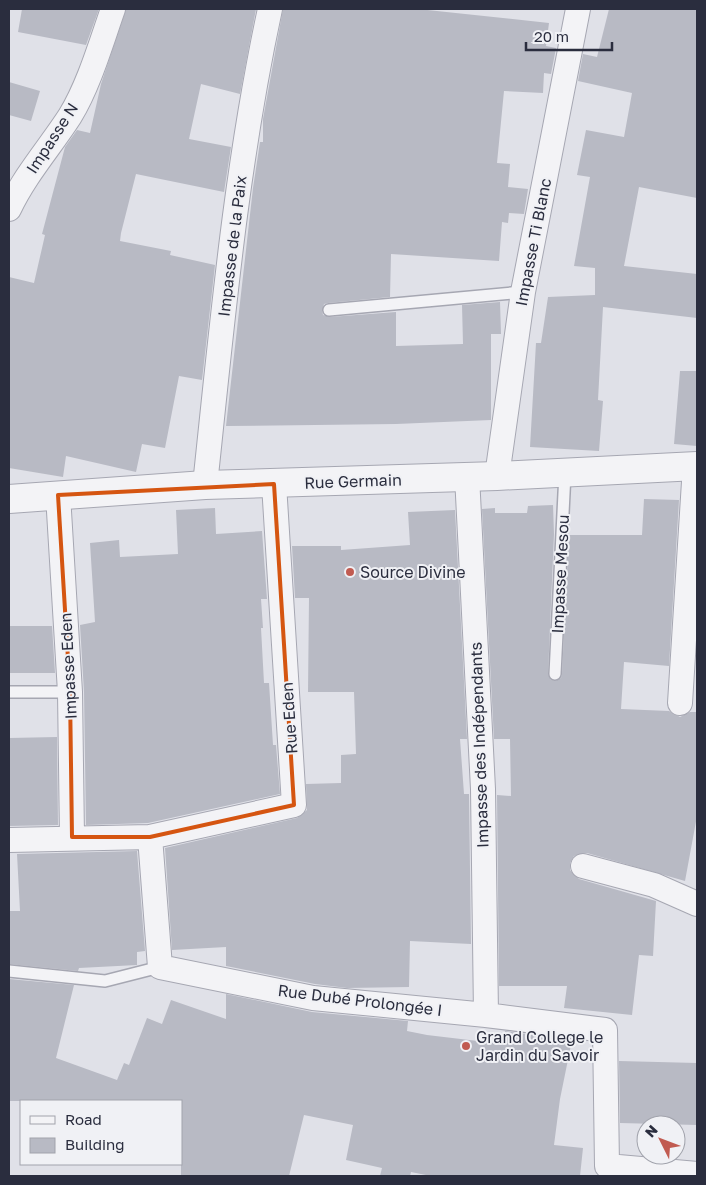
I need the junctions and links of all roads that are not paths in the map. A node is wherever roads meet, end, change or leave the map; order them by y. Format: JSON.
{"nodes":[{"id":1,"x":113,"y":9,"type":"edge"},
{"id":2,"x":270,"y":9,"type":"edge"},
{"id":3,"x":578,"y":9,"type":"edge"},
{"id":4,"x":9,"y":209,"type":"edge"},
{"id":5,"x":523,"y":292,"type":"junction"},
{"id":6,"x":329,"y":310,"type":"dead end"},
{"id":7,"x":696,"y":466,"type":"edge"},
{"id":8,"x":564,"y":473,"type":"junction"},
{"id":9,"x":467,"y":476,"type":"junction"},
{"id":10,"x":497,"y":476,"type":"junction"},
{"id":11,"x":274,"y":484,"type":"junction"},
{"id":12,"x":205,"y":485,"type":"junction"},
{"id":13,"x":58,"y":495,"type":"junction"},
{"id":14,"x":9,"y":499,"type":"edge"},
{"id":15,"x":555,"y":674,"type":"dead end"},
{"id":16,"x":9,"y":692,"type":"edge"},
{"id":17,"x":70,"y":692,"type":"junction"},
{"id":18,"x":680,"y":703,"type":"dead end"},
{"id":19,"x":72,"y":837,"type":"junction"},
{"id":20,"x":150,"y":837,"type":"junction"},
{"id":21,"x":9,"y":840,"type":"edge"},
{"id":22,"x":583,"y":866,"type":"dead end"},
{"id":23,"x":697,"y":904,"type":"edge"},
{"id":24,"x":160,"y":967,"type":"junction"},
{"id":25,"x":9,"y":971,"type":"edge"},
{"id":26,"x":486,"y":1015,"type":"junction"},
{"id":27,"x":697,"y":1174,"type":"edge"}],
"edges":[{"from":1,"to":4,"type":"street","name":"Impasse N"},
{"from":2,"to":12,"type":"street","name":"Impasse de la Paix"},
{"from":3,"to":5,"type":"street","name":"Impasse Ti Blanc"},
{"from":5,"to":6,"type":"lane"},
{"from":5,"to":10,"type":"street","name":"Impasse Ti Blanc"},
{"from":7,"to":8,"type":"street","name":"Rue Germain"},
{"from":7,"to":18,"type":"street"},
{"from":8,"to":10,"type":"street","name":"Rue Germain"},
{"from":8,"to":15,"type":"lane","name":"Impasse Mesou"},
{"from":9,"to":10,"type":"street","name":"Rue Germain"},
{"from":9,"to":11,"type":"street","name":"Rue Germain"},
{"from":9,"to":26,"type":"street","name":"Impasse des Indépendants"},
{"from":11,"to":12,"type":"street","name":"Rue Germain"},
{"from":11,"to":20,"type":"street","name":"Rue Eden"},
{"from":12,"to":13,"type":"street","name":"Rue Germain"},
{"from":13,"to":14,"type":"street","name":"Rue Germain"},
{"from":13,"to":17,"type":"street","name":"Impasse Eden"},
{"from":16,"to":17,"type":"lane"},
{"from":17,"to":19,"type":"street","name":"Impasse Eden"},
{"from":19,"to":20,"type":"street"},
{"from":19,"to":21,"type":"street"},
{"from":20,"to":24,"type":"street"},
{"from":22,"to":23,"type":"street"},
{"from":24,"to":25,"type":"lane"},
{"from":24,"to":26,"type":"street","name":"Rue Dubé Prolongée I"},
{"from":26,"to":27,"type":"street","name":"Rue Dubé Prolongée I"}]}
